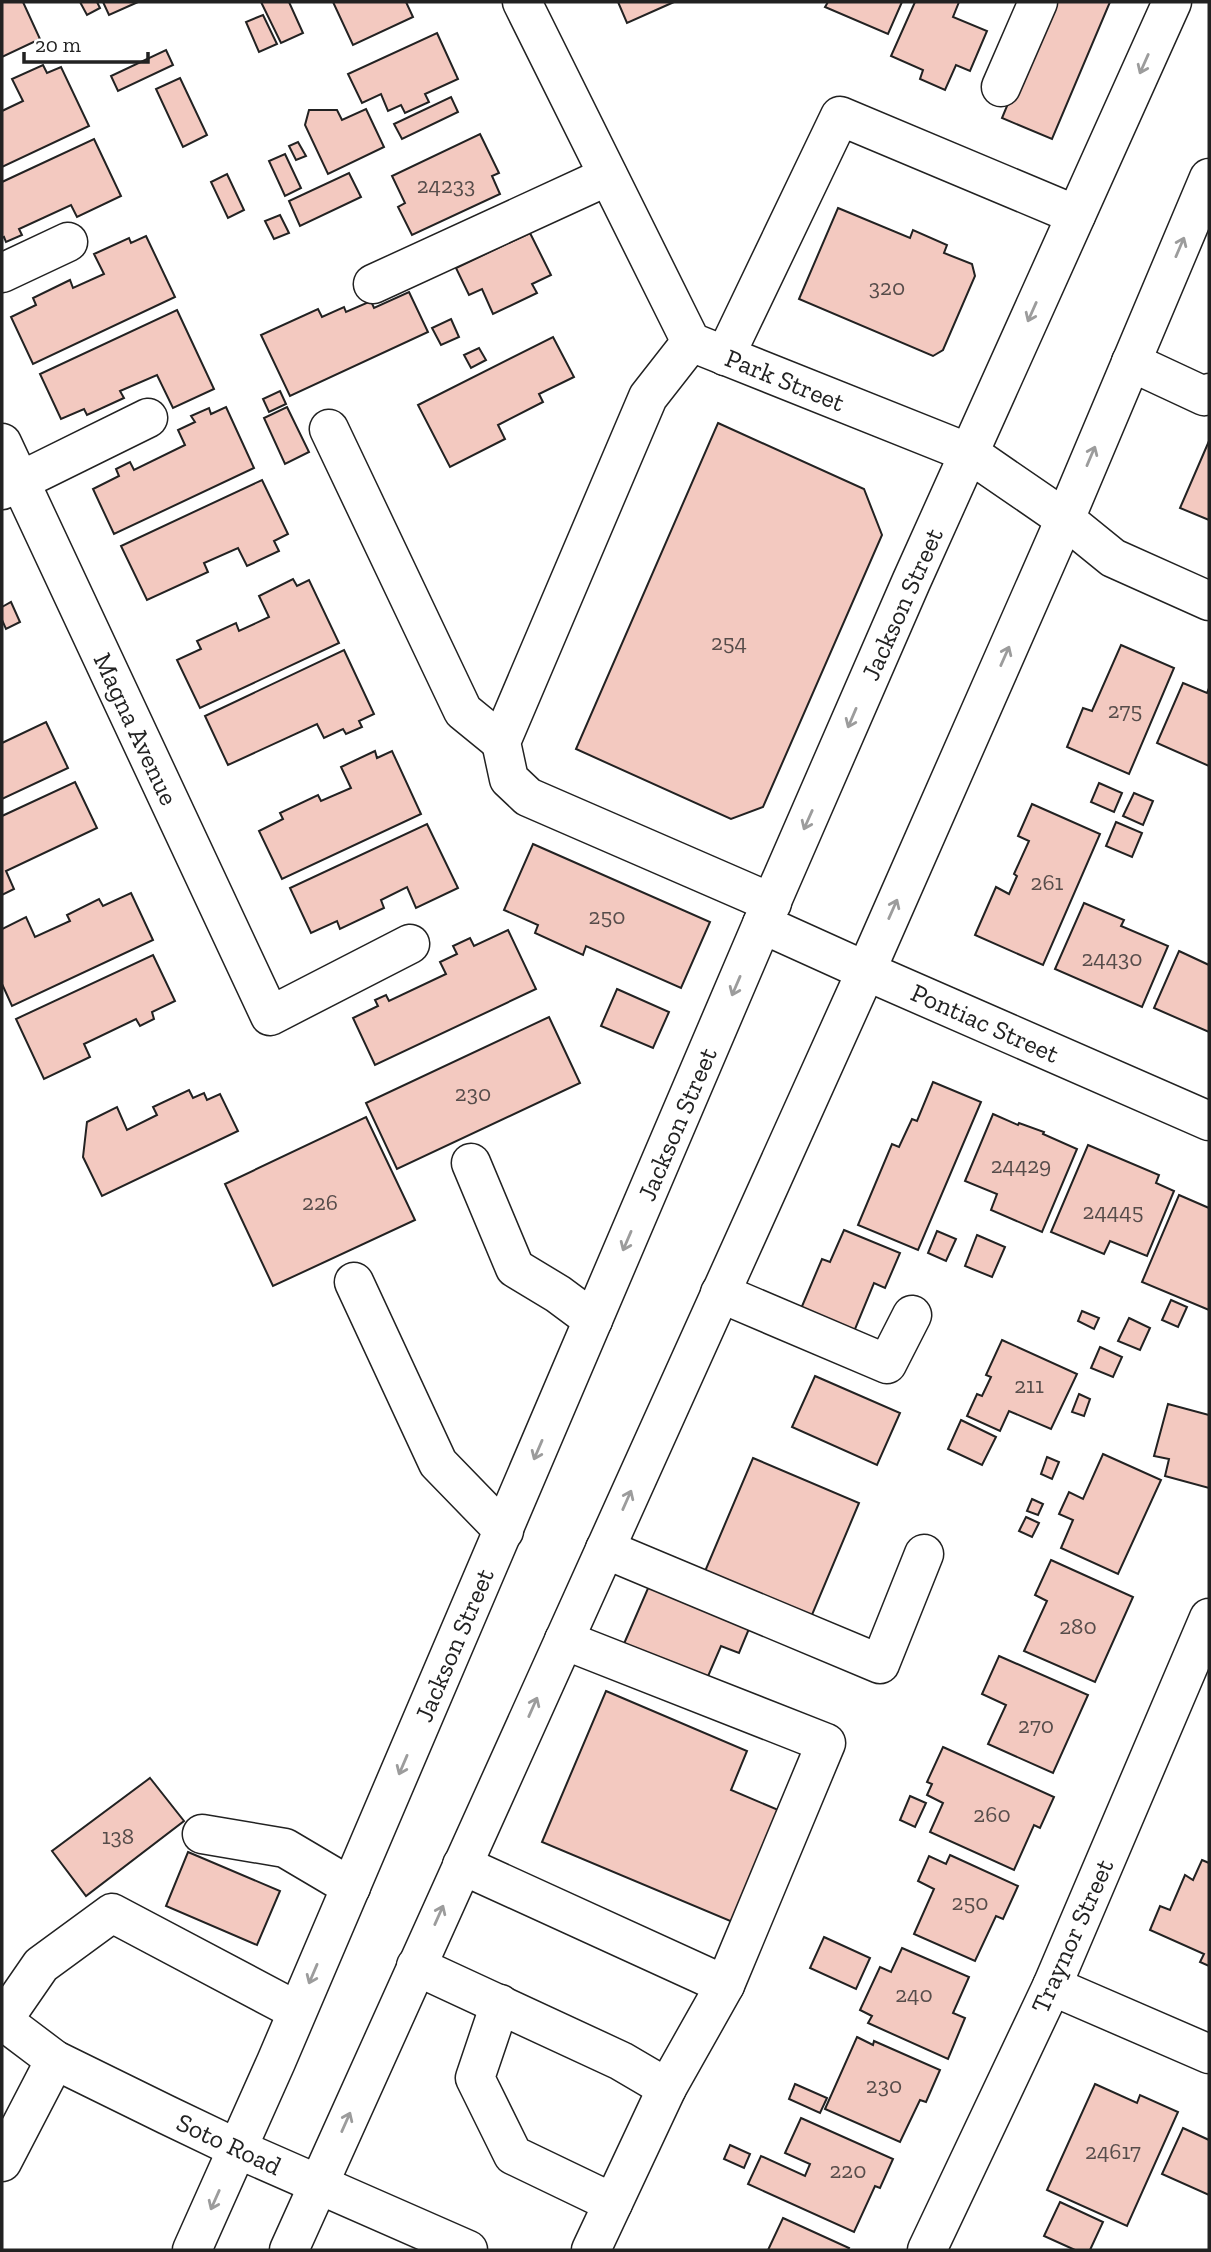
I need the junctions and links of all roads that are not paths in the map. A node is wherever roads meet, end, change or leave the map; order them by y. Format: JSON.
{"nodes":[{"id":1,"x":522,"y":2,"type":"edge"},
{"id":2,"x":1038,"y":2,"type":"edge"},
{"id":3,"x":1172,"y":2,"type":"edge"},
{"id":4,"x":1001,"y":87,"type":"dead end"},
{"id":5,"x":608,"y":176,"type":"junction"},
{"id":6,"x":1209,"y":178,"type":"edge"},
{"id":7,"x":1076,"y":215,"type":"junction"},
{"id":8,"x":68,"y":242,"type":"dead end"},
{"id":9,"x":2,"y":273,"type":"edge"},
{"id":10,"x":373,"y":284,"type":"dead end"},
{"id":11,"x":708,"y":349,"type":"junction"},
{"id":12,"x":1131,"y":362,"type":"junction"},
{"id":13,"x":1209,"y":393,"type":"edge"},
{"id":14,"x":148,"y":418,"type":"dead end"},
{"id":15,"x":329,"y":429,"type":"dead end"},
{"id":16,"x":2,"y":443,"type":"edge"},
{"id":17,"x":969,"y":453,"type":"junction"},
{"id":18,"x":11,"y":486,"type":"edge"},
{"id":19,"x":1065,"y":519,"type":"junction"},
{"id":20,"x":1209,"y":601,"type":"edge"},
{"id":21,"x":501,"y":742,"type":"junction"},
{"id":22,"x":767,"y":913,"type":"junction"},
{"id":23,"x":410,"y":944,"type":"dead end"},
{"id":24,"x":866,"y":971,"type":"junction"},
{"id":25,"x":1209,"y":1121,"type":"edge"},
{"id":26,"x":471,"y":1163,"type":"dead end"},
{"id":27,"x":354,"y":1282,"type":"dead end"},
{"id":28,"x":720,"y":1293,"type":"junction"},
{"id":29,"x":912,"y":1315,"type":"dead end"},
{"id":30,"x":593,"y":1320,"type":"junction"},
{"id":31,"x":504,"y":1531,"type":"junction"},
{"id":32,"x":605,"y":1549,"type":"junction"},
{"id":33,"x":925,"y":1554,"type":"dead end"},
{"id":34,"x":1209,"y":1618,"type":"edge"},
{"id":35,"x":564,"y":1640,"type":"junction"},
{"id":36,"x":202,"y":1834,"type":"dead end"},
{"id":37,"x":462,"y":1865,"type":"junction"},
{"id":38,"x":351,"y":1886,"type":"junction"},
{"id":39,"x":416,"y":1966,"type":"junction"},
{"id":40,"x":725,"y":1985,"type":"junction"},
{"id":41,"x":1052,"y":1986,"type":"junction"},
{"id":42,"x":500,"y":2004,"type":"junction"},
{"id":43,"x":297,"y":2011,"type":"junction"},
{"id":44,"x":2,"y":2020,"type":"edge"},
{"id":45,"x":1209,"y":2054,"type":"edge"},
{"id":46,"x":55,"y":2060,"type":"junction"},
{"id":47,"x":667,"y":2088,"type":"junction"},
{"id":48,"x":238,"y":2150,"type":"junction"},
{"id":49,"x":2,"y":2162,"type":"edge"},
{"id":50,"x":318,"y":2184,"type":"junction"},
{"id":51,"x":613,"y":2203,"type":"junction"},
{"id":52,"x":192,"y":2250,"type":"edge"},
{"id":53,"x":289,"y":2250,"type":"edge"},
{"id":54,"x":468,"y":2250,"type":"edge"},
{"id":55,"x":590,"y":2250,"type":"edge"},
{"id":56,"x":927,"y":2250,"type":"edge"}],
"edges":[{"from":1,"to":5,"type":"main road","name":"Park Street"},
{"from":2,"to":4,"type":"main road"},
{"from":3,"to":7,"type":"main road","name":"Jackson Street","one_way":true},
{"from":5,"to":10,"type":"main road"},
{"from":5,"to":11,"type":"main road","name":"Park Street"},
{"from":12,"to":6,"type":"main road","one_way":true},
{"from":7,"to":11,"type":"main road"},
{"from":7,"to":17,"type":"main road","name":"Jackson Street","one_way":true},
{"from":8,"to":9,"type":"main road"},
{"from":11,"to":17,"type":"main road","name":"Park Street"},
{"from":11,"to":21,"type":"main road"},
{"from":12,"to":13,"type":"main road"},
{"from":19,"to":12,"type":"main road","one_way":true},
{"from":14,"to":18,"type":"main road"},
{"from":15,"to":21,"type":"main road"},
{"from":16,"to":18,"type":"main road","name":"Magna Avenue"},
{"from":17,"to":19,"type":"main road","name":"Park Street"},
{"from":17,"to":22,"type":"main road","name":"Jackson Street","one_way":true},
{"from":18,"to":23,"type":"main road","name":"Magna Avenue"},
{"from":19,"to":20,"type":"main road","name":"Park Street"},
{"from":24,"to":19,"type":"main road","one_way":true},
{"from":21,"to":22,"type":"main road","name":"Pontiac Street"},
{"from":22,"to":24,"type":"main road","name":"Pontiac Street"},
{"from":22,"to":30,"type":"main road","name":"Jackson Street","one_way":true},
{"from":24,"to":25,"type":"main road","name":"Pontiac Street"},
{"from":24,"to":28,"type":"main road"},
{"from":26,"to":30,"type":"main road"},
{"from":27,"to":31,"type":"main road"},
{"from":28,"to":29,"type":"main road"},
{"from":32,"to":28,"type":"main road","one_way":true},
{"from":30,"to":31,"type":"main road","name":"Jackson Street","one_way":true},
{"from":31,"to":38,"type":"main road","name":"Jackson Street","one_way":true},
{"from":32,"to":33,"type":"main road"},
{"from":32,"to":35,"type":"main road"},
{"from":34,"to":41,"type":"main road","name":"Traynor Street"},
{"from":37,"to":35,"type":"main road","one_way":true},
{"from":35,"to":40,"type":"main road"},
{"from":36,"to":38,"type":"main road"},
{"from":39,"to":37,"type":"main road","one_way":true},
{"from":37,"to":40,"type":"main road"},
{"from":38,"to":43,"type":"main road","name":"Jackson Street","one_way":true},
{"from":39,"to":42,"type":"main road"},
{"from":50,"to":39,"type":"main road","one_way":true},
{"from":40,"to":47,"type":"main road"},
{"from":41,"to":45,"type":"main road"},
{"from":41,"to":56,"type":"main road","name":"Traynor Street"},
{"from":42,"to":47,"type":"main road"},
{"from":42,"to":51,"type":"main road"},
{"from":43,"to":44,"type":"main road"},
{"from":43,"to":48,"type":"main road","name":"Jackson Street"},
{"from":44,"to":46,"type":"main road","name":"Soto Road"},
{"from":46,"to":48,"type":"main road","name":"Soto Road"},
{"from":46,"to":49,"type":"main road"},
{"from":47,"to":51,"type":"main road"},
{"from":48,"to":50,"type":"main road","name":"Soto Road"},
{"from":48,"to":52,"type":"main road","name":"Jackson Street","one_way":true},
{"from":50,"to":53,"type":"main road"},
{"from":50,"to":54,"type":"main road","name":"Soto Road"},
{"from":51,"to":55,"type":"main road"}]}
